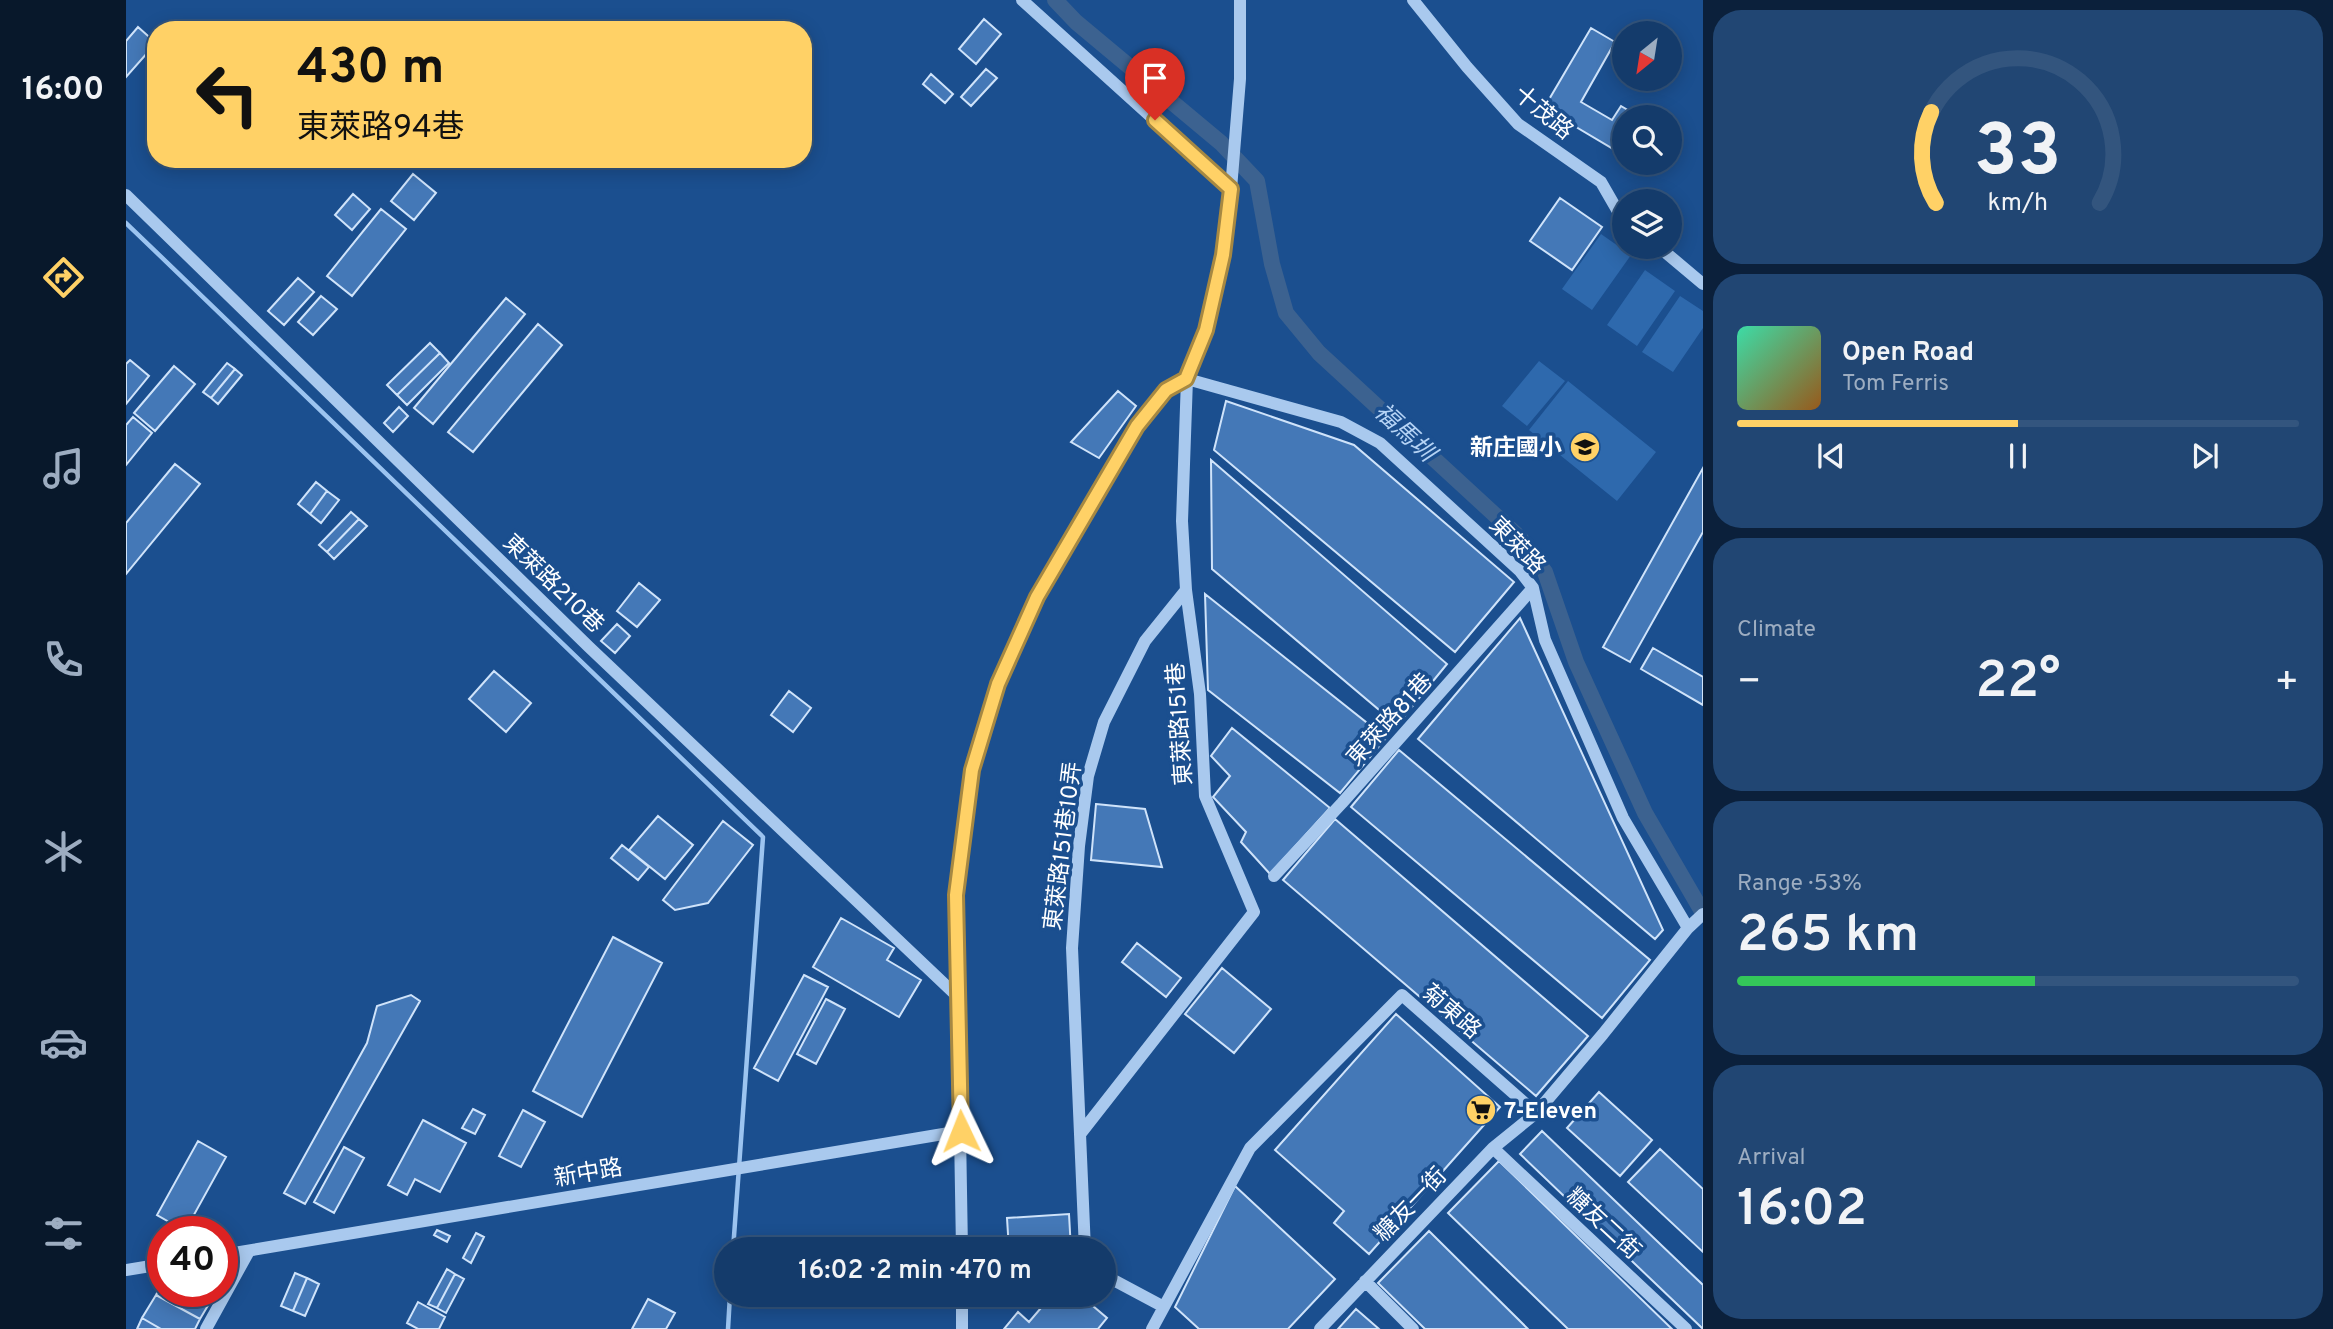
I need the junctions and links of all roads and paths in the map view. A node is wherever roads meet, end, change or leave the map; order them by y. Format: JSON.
{"nodes":[{"id":1,"x":1022,"y":0,"type":"edge"},
{"id":2,"x":1240,"y":0,"type":"edge"},
{"id":3,"x":1413,"y":0,"type":"edge"},
{"id":4,"x":1231,"y":189,"type":"junction"},
{"id":5,"x":126,"y":195,"type":"edge"},
{"id":6,"x":1612,"y":199,"type":"edge"},
{"id":7,"x":1673,"y":259,"type":"edge"},
{"id":8,"x":1703,"y":284,"type":"edge"},
{"id":9,"x":1186,"y":379,"type":"junction"},
{"id":10,"x":1533,"y":588,"type":"junction"},
{"id":11,"x":1186,"y":590,"type":"junction"},
{"id":12,"x":1274,"y":876,"type":"dead end"},
{"id":13,"x":1701,"y":916,"type":"edge"},
{"id":14,"x":1688,"y":928,"type":"junction"},
{"id":15,"x":957,"y":996,"type":"junction"},
{"id":16,"x":1536,"y":1113,"type":"junction"},
{"id":17,"x":961,"y":1131,"type":"junction"},
{"id":18,"x":1081,"y":1133,"type":"junction"},
{"id":19,"x":1493,"y":1148,"type":"junction"},
{"id":20,"x":962,"y":1237,"type":"edge"},
{"id":21,"x":1085,"y":1237,"type":"edge"},
{"id":22,"x":249,"y":1251,"type":"junction"},
{"id":23,"x":238,"y":1253,"type":"edge"},
{"id":24,"x":147,"y":1267,"type":"edge"},
{"id":25,"x":126,"y":1270,"type":"edge"},
{"id":26,"x":1116,"y":1281,"type":"edge"},
{"id":27,"x":1365,"y":1281,"type":"junction"},
{"id":28,"x":963,"y":1307,"type":"edge"},
{"id":29,"x":1164,"y":1307,"type":"junction"},
{"id":30,"x":964,"y":1326,"type":"edge"},
{"id":31,"x":206,"y":1329,"type":"edge"},
{"id":32,"x":1152,"y":1329,"type":"edge"},
{"id":33,"x":1320,"y":1329,"type":"edge"},
{"id":34,"x":1413,"y":1329,"type":"edge"},
{"id":35,"x":1686,"y":1329,"type":"edge"}],
"edges":[{"from":1,"to":4,"type":"street"},
{"from":2,"to":4,"type":"street"},
{"from":3,"to":6,"type":"street","name":"十茂路"},
{"from":4,"to":9,"type":"street"},
{"from":5,"to":15,"type":"street","name":"東萊路210巷"},
{"from":7,"to":8,"type":"street"},
{"from":9,"to":10,"type":"street","name":"東萊路"},
{"from":9,"to":11,"type":"street","name":"東萊路151巷"},
{"from":9,"to":15,"type":"street"},
{"from":10,"to":12,"type":"street","name":"東萊路81巷"},
{"from":10,"to":14,"type":"street","name":"東萊路"},
{"from":11,"to":18,"type":"street","name":"東萊路151巷10弄"},
{"from":11,"to":18,"type":"street","name":"東萊路151巷"},
{"from":13,"to":14,"type":"street"},
{"from":14,"to":16,"type":"street"},
{"from":15,"to":17,"type":"street"},
{"from":16,"to":19,"type":"street","name":"糖友一街"},
{"from":16,"to":29,"type":"street","name":"菊東路"},
{"from":17,"to":20,"type":"street"},
{"from":17,"to":22,"type":"street","name":"新中路"},
{"from":18,"to":21,"type":"street"},
{"from":19,"to":27,"type":"street","name":"糖友一街"},
{"from":19,"to":35,"type":"street","name":"糖友二街"},
{"from":22,"to":23,"type":"street","name":"新中路"},
{"from":22,"to":31,"type":"street"},
{"from":24,"to":25,"type":"street"},
{"from":26,"to":29,"type":"street"},
{"from":27,"to":33,"type":"street","name":"糖友一街"},
{"from":27,"to":34,"type":"street"},
{"from":28,"to":30,"type":"street"},
{"from":29,"to":32,"type":"street","name":"菊東路"}]}
